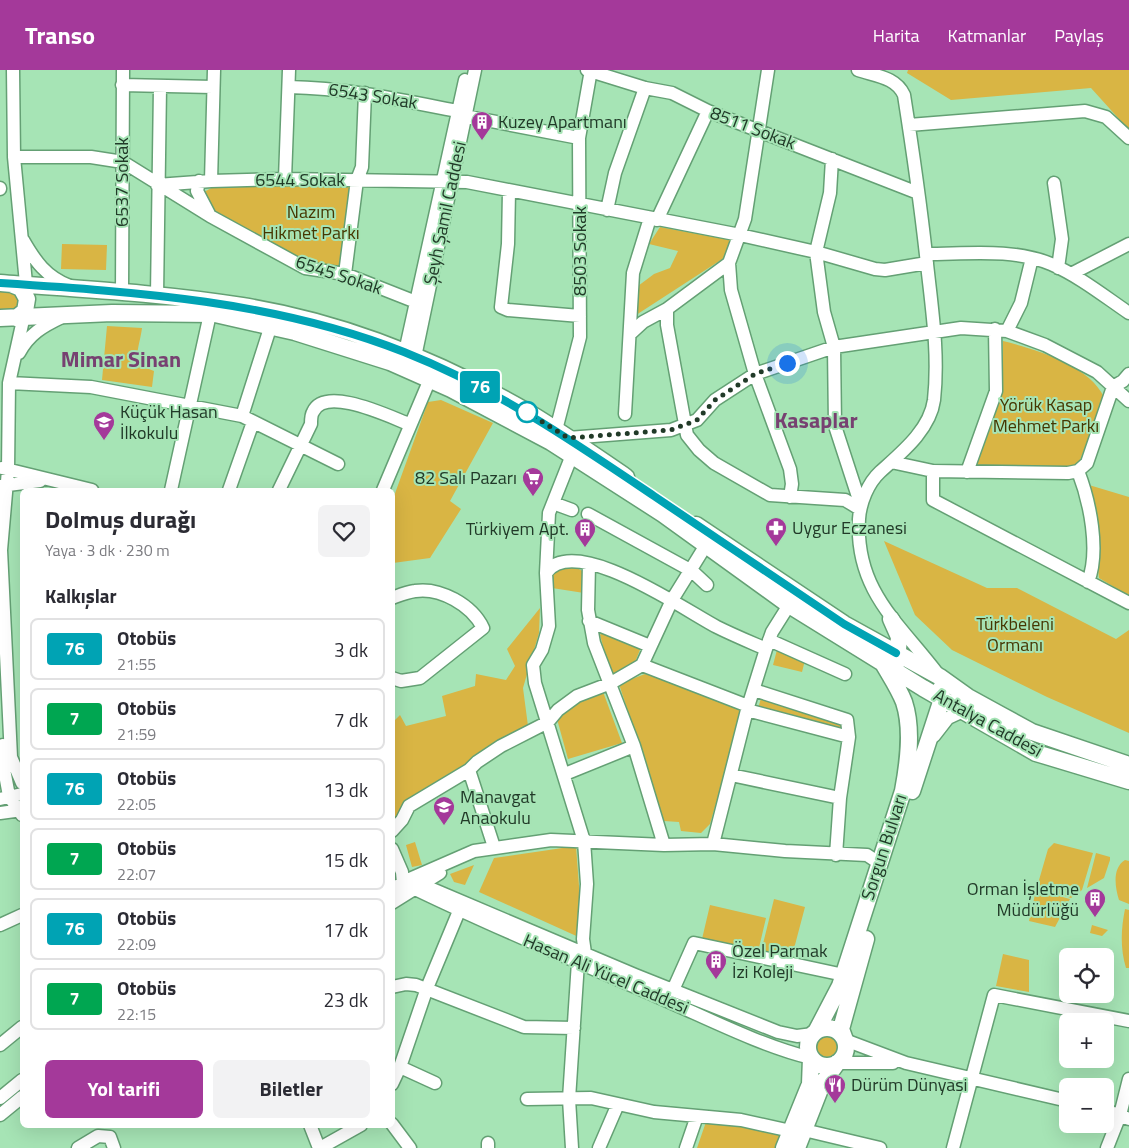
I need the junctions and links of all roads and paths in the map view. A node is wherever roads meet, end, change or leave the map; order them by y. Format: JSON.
{"nodes":[{"id":1,"x":13,"y":70,"type":"edge"},
{"id":2,"x":123,"y":70,"type":"edge"},
{"id":3,"x":214,"y":70,"type":"edge"},
{"id":4,"x":289,"y":70,"type":"edge"},
{"id":5,"x":467,"y":70,"type":"edge"},
{"id":6,"x":475,"y":70,"type":"edge"},
{"id":7,"x":590,"y":70,"type":"edge"},
{"id":8,"x":768,"y":70,"type":"edge"},
{"id":9,"x":858,"y":70,"type":"edge"},
{"id":10,"x":122,"y":86,"type":"junction"},
{"id":11,"x":160,"y":86,"type":"junction"},
{"id":12,"x":213,"y":87,"type":"junction"},
{"id":13,"x":289,"y":87,"type":"junction"},
{"id":14,"x":645,"y":88,"type":"junction"},
{"id":15,"x":365,"y":93,"type":"junction"},
{"id":16,"x":708,"y":111,"type":"junction"},
{"id":17,"x":461,"y":113,"type":"junction"},
{"id":18,"x":909,"y":125,"type":"junction"},
{"id":19,"x":757,"y":129,"type":"junction"},
{"id":20,"x":579,"y":138,"type":"junction"},
{"id":21,"x":1129,"y":138,"type":"edge"},
{"id":22,"x":14,"y":157,"type":"junction"},
{"id":23,"x":832,"y":159,"type":"junction"},
{"id":24,"x":123,"y":162,"type":"junction"},
{"id":25,"x":285,"y":179,"type":"junction"},
{"id":26,"x":357,"y":180,"type":"junction"},
{"id":27,"x":205,"y":181,"type":"junction"},
{"id":28,"x":448,"y":181,"type":"junction"},
{"id":29,"x":1054,"y":183,"type":"dead end"},
{"id":30,"x":157,"y":185,"type":"junction"},
{"id":31,"x":509,"y":192,"type":"junction"},
{"id":32,"x":918,"y":193,"type":"junction"},
{"id":33,"x":580,"y":204,"type":"junction"},
{"id":34,"x":607,"y":210,"type":"junction"},
{"id":35,"x":210,"y":216,"type":"junction"},
{"id":36,"x":654,"y":219,"type":"junction"},
{"id":37,"x":20,"y":234,"type":"junction"},
{"id":38,"x":740,"y":235,"type":"junction"},
{"id":39,"x":1129,"y":244,"type":"edge"},
{"id":40,"x":816,"y":252,"type":"junction"},
{"id":41,"x":1032,"y":258,"type":"junction"},
{"id":42,"x":926,"y":259,"type":"junction"},
{"id":43,"x":729,"y":263,"type":"junction"},
{"id":44,"x":1058,"y":268,"type":"junction"},
{"id":45,"x":345,"y":274,"type":"junction"},
{"id":46,"x":1071,"y":274,"type":"junction"},
{"id":47,"x":79,"y":289,"type":"junction"},
{"id":48,"x":122,"y":293,"type":"junction"},
{"id":49,"x":157,"y":295,"type":"junction"},
{"id":50,"x":16,"y":302,"type":"edge"},
{"id":51,"x":416,"y":302,"type":"junction"},
{"id":52,"x":667,"y":309,"type":"junction"},
{"id":53,"x":1129,"y":313,"type":"edge"},
{"id":54,"x":210,"y":314,"type":"junction"},
{"id":55,"x":64,"y":316,"type":"junction"},
{"id":56,"x":580,"y":316,"type":"junction"},
{"id":57,"x":271,"y":325,"type":"junction"},
{"id":58,"x":936,"y":330,"type":"junction"},
{"id":59,"x":1001,"y":330,"type":"junction"},
{"id":60,"x":630,"y":334,"type":"junction"},
{"id":61,"x":834,"y":347,"type":"junction"},
{"id":62,"x":410,"y":355,"type":"junction"},
{"id":63,"x":12,"y":369,"type":"junction"},
{"id":64,"x":755,"y":374,"type":"junction"},
{"id":65,"x":1129,"y":374,"type":"edge"},
{"id":66,"x":430,"y":379,"type":"junction"},
{"id":67,"x":9,"y":383,"type":"junction"},
{"id":68,"x":1113,"y":387,"type":"junction"},
{"id":69,"x":1129,"y":401,"type":"edge"},
{"id":70,"x":190,"y":404,"type":"junction"},
{"id":71,"x":625,"y":414,"type":"dead end"},
{"id":72,"x":248,"y":419,"type":"junction"},
{"id":73,"x":409,"y":424,"type":"junction"},
{"id":74,"x":685,"y":426,"type":"junction"},
{"id":75,"x":562,"y":434,"type":"junction"},
{"id":76,"x":300,"y":445,"type":"junction"},
{"id":77,"x":572,"y":455,"type":"junction"},
{"id":78,"x":892,"y":462,"type":"junction"},
{"id":79,"x":338,"y":464,"type":"dead end"},
{"id":80,"x":4,"y":469,"type":"edge"},
{"id":81,"x":848,"y":470,"type":"junction"},
{"id":82,"x":933,"y":471,"type":"junction"},
{"id":83,"x":1078,"y":471,"type":"junction"},
{"id":84,"x":967,"y":472,"type":"junction"},
{"id":85,"x":878,"y":474,"type":"junction"},
{"id":86,"x":48,"y":480,"type":"junction"},
{"id":87,"x":3,"y":486,"type":"edge"},
{"id":88,"x":82,"y":488,"type":"edge"},
{"id":89,"x":171,"y":488,"type":"edge"},
{"id":90,"x":230,"y":488,"type":"edge"},
{"id":91,"x":280,"y":488,"type":"edge"},
{"id":92,"x":384,"y":488,"type":"edge"},
{"id":93,"x":790,"y":497,"type":"junction"},
{"id":94,"x":553,"y":503,"type":"junction"},
{"id":95,"x":861,"y":507,"type":"junction"},
{"id":96,"x":572,"y":510,"type":"dead end"},
{"id":97,"x":588,"y":514,"type":"dead end"},
{"id":98,"x":547,"y":527,"type":"junction"},
{"id":99,"x":706,"y":545,"type":"junction"},
{"id":100,"x":563,"y":561,"type":"junction"},
{"id":101,"x":589,"y":564,"type":"junction"},
{"id":102,"x":692,"y":570,"type":"junction"},
{"id":103,"x":546,"y":573,"type":"junction"},
{"id":104,"x":1088,"y":582,"type":"junction"},
{"id":105,"x":707,"y":585,"type":"dead end"},
{"id":106,"x":395,"y":597,"type":"edge"},
{"id":107,"x":672,"y":600,"type":"junction"},
{"id":108,"x":1129,"y":603,"type":"edge"},
{"id":109,"x":789,"y":605,"type":"junction"},
{"id":110,"x":891,"y":619,"type":"junction"},
{"id":111,"x":589,"y":621,"type":"junction"},
{"id":112,"x":767,"y":644,"type":"junction"},
{"id":113,"x":650,"y":646,"type":"junction"},
{"id":114,"x":896,"y":653,"type":"junction"},
{"id":115,"x":881,"y":660,"type":"junction"},
{"id":116,"x":642,"y":665,"type":"junction"},
{"id":117,"x":897,"y":671,"type":"junction"},
{"id":118,"x":844,"y":674,"type":"dead end"},
{"id":119,"x":940,"y":677,"type":"junction"},
{"id":120,"x":395,"y":679,"type":"edge"},
{"id":121,"x":611,"y":683,"type":"junction"},
{"id":122,"x":754,"y":690,"type":"junction"},
{"id":123,"x":899,"y":691,"type":"junction"},
{"id":124,"x":942,"y":699,"type":"junction"},
{"id":125,"x":0,"y":705,"type":"edge"},
{"id":126,"x":747,"y":708,"type":"junction"},
{"id":127,"x":963,"y":711,"type":"junction"},
{"id":128,"x":548,"y":722,"type":"junction"},
{"id":129,"x":849,"y":737,"type":"junction"},
{"id":130,"x":634,"y":746,"type":"junction"},
{"id":131,"x":926,"y":748,"type":"junction"},
{"id":132,"x":2,"y":752,"type":"edge"},
{"id":133,"x":1129,"y":765,"type":"edge"},
{"id":134,"x":469,"y":770,"type":"junction"},
{"id":135,"x":564,"y":774,"type":"junction"},
{"id":136,"x":731,"y":774,"type":"junction"},
{"id":137,"x":20,"y":778,"type":"edge"},
{"id":138,"x":1129,"y":781,"type":"edge"},
{"id":139,"x":20,"y":794,"type":"edge"},
{"id":140,"x":4,"y":797,"type":"edge"},
{"id":141,"x":840,"y":798,"type":"junction"},
{"id":142,"x":20,"y":810,"type":"edge"},
{"id":143,"x":20,"y":812,"type":"edge"},
{"id":144,"x":0,"y":814,"type":"edge"},
{"id":145,"x":395,"y":828,"type":"edge"},
{"id":146,"x":584,"y":841,"type":"junction"},
{"id":147,"x":713,"y":844,"type":"junction"},
{"id":148,"x":664,"y":845,"type":"junction"},
{"id":149,"x":494,"y":847,"type":"junction"},
{"id":150,"x":836,"y":854,"type":"junction"},
{"id":151,"x":395,"y":855,"type":"edge"},
{"id":152,"x":879,"y":863,"type":"junction"},
{"id":153,"x":408,"y":883,"type":"edge"},
{"id":154,"x":395,"y":899,"type":"edge"},
{"id":155,"x":459,"y":911,"type":"junction"},
{"id":156,"x":20,"y":916,"type":"edge"},
{"id":157,"x":0,"y":924,"type":"edge"},
{"id":158,"x":581,"y":958,"type":"junction"},
{"id":159,"x":844,"y":975,"type":"junction"},
{"id":160,"x":395,"y":986,"type":"edge"},
{"id":161,"x":427,"y":988,"type":"junction"},
{"id":162,"x":673,"y":990,"type":"junction"},
{"id":163,"x":1129,"y":1021,"type":"edge"},
{"id":164,"x":574,"y":1028,"type":"junction"},
{"id":165,"x":20,"y":1029,"type":"edge"},
{"id":166,"x":815,"y":1032,"type":"junction"},
{"id":167,"x":845,"y":1040,"type":"junction"},
{"id":168,"x":0,"y":1045,"type":"edge"},
{"id":169,"x":812,"y":1058,"type":"junction"},
{"id":170,"x":837,"y":1063,"type":"junction"},
{"id":171,"x":906,"y":1063,"type":"junction"},
{"id":172,"x":400,"y":1067,"type":"junction"},
{"id":173,"x":395,"y":1078,"type":"edge"},
{"id":174,"x":1129,"y":1079,"type":"edge"},
{"id":175,"x":971,"y":1080,"type":"junction"},
{"id":176,"x":20,"y":1082,"type":"edge"},
{"id":177,"x":435,"y":1083,"type":"dead end"},
{"id":178,"x":0,"y":1098,"type":"edge"},
{"id":179,"x":569,"y":1098,"type":"junction"},
{"id":180,"x":20,"y":1099,"type":"edge"},
{"id":181,"x":527,"y":1099,"type":"dead end"},
{"id":182,"x":1059,"y":1099,"type":"edge"},
{"id":183,"x":618,"y":1104,"type":"junction"},
{"id":184,"x":0,"y":1115,"type":"edge"},
{"id":185,"x":697,"y":1116,"type":"junction"},
{"id":186,"x":1124,"y":1117,"type":"edge"},
{"id":187,"x":311,"y":1128,"type":"edge"},
{"id":188,"x":355,"y":1128,"type":"edge"},
{"id":189,"x":395,"y":1128,"type":"edge"},
{"id":190,"x":797,"y":1130,"type":"junction"},
{"id":191,"x":78,"y":1148,"type":"edge"},
{"id":192,"x":114,"y":1148,"type":"edge"},
{"id":193,"x":319,"y":1148,"type":"edge"},
{"id":194,"x":410,"y":1148,"type":"edge"},
{"id":195,"x":572,"y":1148,"type":"edge"},
{"id":196,"x":599,"y":1148,"type":"edge"},
{"id":197,"x":686,"y":1148,"type":"edge"},
{"id":198,"x":784,"y":1148,"type":"edge"},
{"id":199,"x":797,"y":1148,"type":"edge"},
{"id":200,"x":880,"y":1148,"type":"edge"},
{"id":201,"x":953,"y":1148,"type":"edge"},
{"id":202,"x":1107,"y":1148,"type":"edge"}],
"edges":[{"from":1,"to":22,"type":"street"},
{"from":2,"to":10,"type":"street","name":"6537 Sokak"},
{"from":3,"to":12,"type":"street"},
{"from":4,"to":13,"type":"street"},
{"from":5,"to":17,"type":"street","name":"Şeyh Şamil Caddesi"},
{"from":6,"to":17,"type":"street","name":"Şeyh Şamil Caddesi"},
{"from":7,"to":14,"type":"street","name":"8511 Sokak"},
{"from":7,"to":20,"type":"street","name":"8503 Sokak"},
{"from":8,"to":19,"type":"street"},
{"from":9,"to":18,"type":"street"},
{"from":10,"to":11,"type":"street"},
{"from":10,"to":24,"type":"street","name":"6537 Sokak"},
{"from":11,"to":12,"type":"street"},
{"from":11,"to":30,"type":"street"},
{"from":12,"to":27,"type":"street"},
{"from":13,"to":15,"type":"street","name":"6543 Sokak"},
{"from":13,"to":25,"type":"street"},
{"from":14,"to":16,"type":"street","name":"8511 Sokak"},
{"from":14,"to":34,"type":"street"},
{"from":15,"to":17,"type":"street","name":"6543 Sokak"},
{"from":15,"to":26,"type":"street"},
{"from":16,"to":19,"type":"street","name":"8511 Sokak"},
{"from":16,"to":36,"type":"street"},
{"from":17,"to":20,"type":"street","name":"6543 Sokak"},
{"from":17,"to":28,"type":"street","name":"Şeyh Şamil Caddesi"},
{"from":18,"to":21,"type":"street"},
{"from":18,"to":32,"type":"street"},
{"from":19,"to":23,"type":"street","name":"8511 Sokak"},
{"from":19,"to":38,"type":"street"},
{"from":20,"to":33,"type":"street","name":"8503 Sokak"},
{"from":22,"to":24,"type":"street","name":"6545 Sokak"},
{"from":22,"to":37,"type":"street"},
{"from":23,"to":32,"type":"street","name":"8511 Sokak"},
{"from":23,"to":40,"type":"street"},
{"from":24,"to":30,"type":"street","name":"6545 Sokak"},
{"from":24,"to":48,"type":"street","name":"6537 Sokak"},
{"from":25,"to":26,"type":"street","name":"6544 Sokak"},
{"from":25,"to":27,"type":"street","name":"6544 Sokak"},
{"from":26,"to":28,"type":"street","name":"6544 Sokak"},
{"from":26,"to":45,"type":"street"},
{"from":27,"to":30,"type":"street","name":"6544 Sokak"},
{"from":27,"to":35,"type":"street"},
{"from":28,"to":31,"type":"street","name":"6544 Sokak"},
{"from":28,"to":51,"type":"street","name":"Şeyh Şamil Caddesi"},
{"from":28,"to":62,"type":"street","name":"Şeyh Şamil Caddesi"},
{"from":29,"to":44,"type":"street"},
{"from":30,"to":35,"type":"street","name":"6545 Sokak"},
{"from":30,"to":49,"type":"street"},
{"from":31,"to":33,"type":"street","name":"6544 Sokak"},
{"from":31,"to":56,"type":"street"},
{"from":32,"to":42,"type":"street"},
{"from":33,"to":34,"type":"street","name":"6544 Sokak"},
{"from":33,"to":56,"type":"street","name":"8503 Sokak"},
{"from":34,"to":36,"type":"street","name":"6544 Sokak"},
{"from":35,"to":45,"type":"street","name":"6545 Sokak"},
{"from":36,"to":38,"type":"street","name":"6544 Sokak"},
{"from":36,"to":60,"type":"street"},
{"from":37,"to":47,"type":"street"},
{"from":37,"to":50,"type":"street"},
{"from":38,"to":40,"type":"street","name":"6544 Sokak"},
{"from":38,"to":43,"type":"street"},
{"from":39,"to":46,"type":"street"},
{"from":40,"to":42,"type":"street","name":"6544 Sokak"},
{"from":40,"to":61,"type":"street"},
{"from":41,"to":42,"type":"street","name":"6544 Sokak"},
{"from":41,"to":44,"type":"street","name":"6544 Sokak"},
{"from":41,"to":59,"type":"street"},
{"from":42,"to":58,"type":"street"},
{"from":43,"to":52,"type":"street"},
{"from":43,"to":64,"type":"street"},
{"from":44,"to":46,"type":"street","name":"6544 Sokak"},
{"from":45,"to":51,"type":"street","name":"6545 Sokak"},
{"from":46,"to":53,"type":"street","name":"6544 Sokak"},
{"from":47,"to":48,"type":"main road","name":"Antalya Caddesi"},
{"from":47,"to":50,"type":"main road","name":"Antalya Caddesi"},
{"from":48,"to":49,"type":"main road","name":"Antalya Caddesi"},
{"from":49,"to":62,"type":"main road","name":"Antalya Caddesi"},
{"from":50,"to":55,"type":"main road","name":"Antalya Caddesi"},
{"from":50,"to":63,"type":"street"},
{"from":51,"to":62,"type":"street","name":"Şeyh Şamil Caddesi"},
{"from":52,"to":60,"type":"street"},
{"from":52,"to":74,"type":"street"},
{"from":54,"to":55,"type":"main road","name":"Antalya Caddesi"},
{"from":54,"to":57,"type":"main road","name":"Antalya Caddesi"},
{"from":54,"to":70,"type":"street"},
{"from":55,"to":63,"type":"street"},
{"from":56,"to":75,"type":"street","name":"8503 Sokak"},
{"from":57,"to":66,"type":"main road","name":"Antalya Caddesi"},
{"from":57,"to":72,"type":"street"},
{"from":58,"to":59,"type":"street"},
{"from":58,"to":61,"type":"street"},
{"from":58,"to":78,"type":"street"},
{"from":59,"to":68,"type":"street"},
{"from":59,"to":84,"type":"street"},
{"from":60,"to":71,"type":"street"},
{"from":61,"to":64,"type":"street"},
{"from":61,"to":81,"type":"street"},
{"from":62,"to":75,"type":"main road","name":"Antalya Caddesi"},
{"from":63,"to":67,"type":"street"},
{"from":64,"to":74,"type":"street"},
{"from":64,"to":93,"type":"street"},
{"from":65,"to":68,"type":"street"},
{"from":66,"to":73,"type":"street"},
{"from":66,"to":77,"type":"main road","name":"Antalya Caddesi"},
{"from":67,"to":70,"type":"street"},
{"from":67,"to":80,"type":"street"},
{"from":68,"to":69,"type":"street"},
{"from":68,"to":83,"type":"street"},
{"from":70,"to":72,"type":"street"},
{"from":70,"to":89,"type":"street"},
{"from":72,"to":76,"type":"street"},
{"from":72,"to":90,"type":"street"},
{"from":73,"to":76,"type":"street"},
{"from":73,"to":92,"type":"street"},
{"from":74,"to":75,"type":"street"},
{"from":74,"to":93,"type":"street"},
{"from":75,"to":114,"type":"main road","name":"Antalya Caddesi"},
{"from":76,"to":79,"type":"street"},
{"from":76,"to":91,"type":"street"},
{"from":77,"to":94,"type":"street"},
{"from":77,"to":99,"type":"main road","name":"Antalya Caddesi"},
{"from":78,"to":82,"type":"street"},
{"from":78,"to":85,"type":"street"},
{"from":80,"to":86,"type":"street"},
{"from":80,"to":87,"type":"street"},
{"from":81,"to":85,"type":"street"},
{"from":81,"to":95,"type":"street"},
{"from":82,"to":84,"type":"street"},
{"from":82,"to":104,"type":"street"},
{"from":83,"to":84,"type":"street"},
{"from":83,"to":104,"type":"street"},
{"from":85,"to":95,"type":"street"},
{"from":86,"to":87,"type":"street"},
{"from":86,"to":88,"type":"street"},
{"from":87,"to":137,"type":"street"},
{"from":93,"to":95,"type":"street"},
{"from":94,"to":96,"type":"street"},
{"from":94,"to":98,"type":"street"},
{"from":95,"to":110,"type":"street"},
{"from":97,"to":102,"type":"street"},
{"from":98,"to":100,"type":"street"},
{"from":98,"to":103,"type":"street"},
{"from":99,"to":102,"type":"street"},
{"from":99,"to":109,"type":"main road","name":"Antalya Caddesi"},
{"from":100,"to":101,"type":"street"},
{"from":100,"to":103,"type":"street"},
{"from":101,"to":107,"type":"street"},
{"from":101,"to":111,"type":"street"},
{"from":102,"to":105,"type":"street"},
{"from":102,"to":107,"type":"street"},
{"from":103,"to":128,"type":"street"},
{"from":104,"to":108,"type":"street"},
{"from":106,"to":120,"type":"street"},
{"from":107,"to":112,"type":"street"},
{"from":107,"to":113,"type":"street"},
{"from":109,"to":112,"type":"street"},
{"from":109,"to":115,"type":"main road","name":"Antalya Caddesi"},
{"from":110,"to":114,"type":"main road"},
{"from":110,"to":119,"type":"street"},
{"from":111,"to":113,"type":"street"},
{"from":111,"to":121,"type":"street"},
{"from":112,"to":118,"type":"street"},
{"from":112,"to":122,"type":"street"},
{"from":113,"to":116,"type":"street"},
{"from":114,"to":117,"type":"main road"},
{"from":114,"to":119,"type":"main road","name":"Antalya Caddesi"},
{"from":115,"to":117,"type":"main road","name":"Antalya Caddesi"},
{"from":115,"to":123,"type":"main road","name":"Sorgun Bulvarı"},
{"from":116,"to":121,"type":"street"},
{"from":116,"to":126,"type":"street"},
{"from":117,"to":123,"type":"main road"},
{"from":117,"to":124,"type":"main road","name":"Antalya Caddesi"},
{"from":119,"to":124,"type":"main road"},
{"from":119,"to":133,"type":"main road","name":"Antalya Caddesi"},
{"from":121,"to":128,"type":"street"},
{"from":121,"to":130,"type":"street"},
{"from":122,"to":126,"type":"street"},
{"from":122,"to":129,"type":"street"},
{"from":123,"to":152,"type":"main road","name":"Sorgun Bulvarı"},
{"from":124,"to":127,"type":"main road","name":"Antalya Caddesi"},
{"from":124,"to":131,"type":"main road","name":"Sorgun Bulvarı"},
{"from":125,"to":132,"type":"street"},
{"from":126,"to":129,"type":"street"},
{"from":126,"to":136,"type":"street"},
{"from":127,"to":131,"type":"street","name":"Sorgun Bulvarı"},
{"from":127,"to":138,"type":"main road","name":"Antalya Caddesi"},
{"from":128,"to":134,"type":"street"},
{"from":128,"to":135,"type":"street"},
{"from":129,"to":141,"type":"street"},
{"from":130,"to":135,"type":"street"},
{"from":130,"to":148,"type":"street"},
{"from":131,"to":167,"type":"main road","name":"Sorgun Bulvarı"},
{"from":132,"to":140,"type":"street"},
{"from":134,"to":145,"type":"street"},
{"from":134,"to":149,"type":"street"},
{"from":135,"to":146,"type":"street"},
{"from":136,"to":141,"type":"street"},
{"from":136,"to":147,"type":"street"},
{"from":139,"to":140,"type":"street"},
{"from":140,"to":142,"type":"street"},
{"from":141,"to":150,"type":"street"},
{"from":143,"to":144,"type":"street"},
{"from":146,"to":148,"type":"street"},
{"from":146,"to":149,"type":"street"},
{"from":146,"to":158,"type":"street"},
{"from":147,"to":148,"type":"street"},
{"from":147,"to":150,"type":"street"},
{"from":149,"to":153,"type":"street"},
{"from":150,"to":152,"type":"street"},
{"from":151,"to":153,"type":"street"},
{"from":152,"to":159,"type":"main road","name":"Sorgun Bulvarı"},
{"from":153,"to":154,"type":"street"},
{"from":153,"to":155,"type":"street","name":"Hasan Ali Yücel Caddesi"},
{"from":153,"to":158,"type":"street","name":"Hasan Ali Yücel Caddesi"},
{"from":155,"to":158,"type":"street","name":"Hasan Ali Yücel Caddesi"},
{"from":155,"to":161,"type":"street"},
{"from":156,"to":157,"type":"street"},
{"from":158,"to":162,"type":"street","name":"Hasan Ali Yücel Caddesi"},
{"from":158,"to":164,"type":"street"},
{"from":158,"to":169,"type":"street","name":"Hasan Ali Yücel Caddesi"},
{"from":159,"to":162,"type":"street"},
{"from":159,"to":166,"type":"main road","name":"Sorgun Bulvarı"},
{"from":160,"to":161,"type":"street"},
{"from":161,"to":164,"type":"street"},
{"from":161,"to":172,"type":"street"},
{"from":162,"to":166,"type":"street","name":"Hasan Ali Yücel Caddesi"},
{"from":163,"to":175,"type":"street"},
{"from":164,"to":179,"type":"street"},
{"from":165,"to":168,"type":"street"},
{"from":166,"to":167,"type":"main road"},
{"from":166,"to":169,"type":"main road"},
{"from":167,"to":170,"type":"main road"},
{"from":167,"to":171,"type":"street"},
{"from":169,"to":170,"type":"main road"},
{"from":169,"to":190,"type":"main road"},
{"from":170,"to":171,"type":"street"},
{"from":170,"to":190,"type":"main road"},
{"from":171,"to":175,"type":"street"},
{"from":172,"to":173,"type":"street"},
{"from":172,"to":177,"type":"street"},
{"from":174,"to":186,"type":"street"},
{"from":175,"to":182,"type":"street"},
{"from":175,"to":201,"type":"street"},
{"from":176,"to":178,"type":"street"},
{"from":179,"to":181,"type":"street"},
{"from":179,"to":183,"type":"street"},
{"from":179,"to":195,"type":"street"},
{"from":180,"to":184,"type":"street"},
{"from":183,"to":185,"type":"street"},
{"from":183,"to":196,"type":"street"},
{"from":185,"to":190,"type":"street"},
{"from":185,"to":197,"type":"street"},
{"from":186,"to":202,"type":"street"},
{"from":187,"to":193,"type":"street"},
{"from":188,"to":193,"type":"street"},
{"from":189,"to":194,"type":"street"},
{"from":190,"to":198,"type":"main road"},
{"from":190,"to":199,"type":"main road"},
{"from":190,"to":200,"type":"street"},
{"from":191,"to":192,"type":"street"}]}
